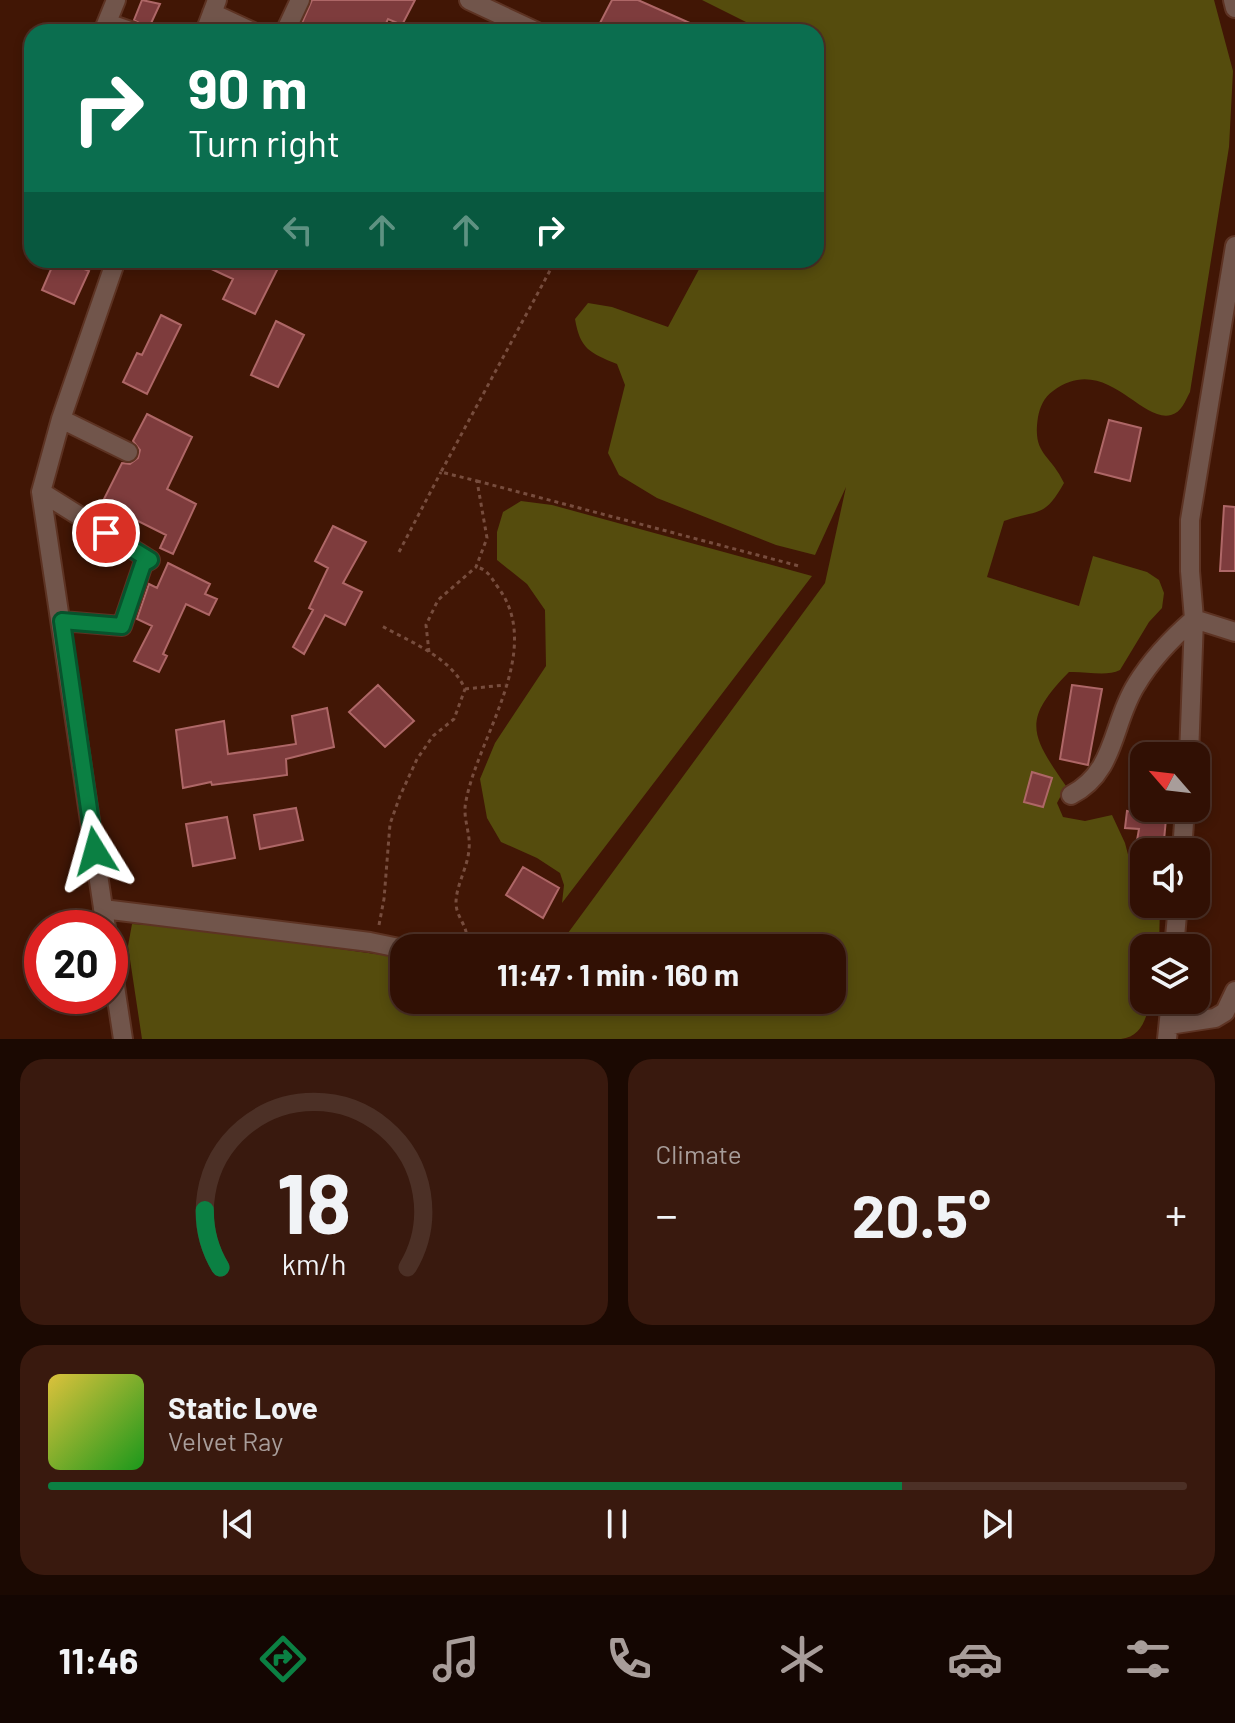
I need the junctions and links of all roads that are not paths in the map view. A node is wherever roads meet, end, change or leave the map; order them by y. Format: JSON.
{"nodes":[{"id":1,"x":116,"y":0,"type":"edge"},
{"id":2,"x":300,"y":0,"type":"edge"},
{"id":3,"x":469,"y":0,"type":"edge"},
{"id":4,"x":1233,"y":0,"type":"edge"},
{"id":5,"x":215,"y":6,"type":"edge"},
{"id":6,"x":1235,"y":8,"type":"edge"},
{"id":7,"x":106,"y":24,"type":"edge"},
{"id":8,"x":241,"y":24,"type":"edge"},
{"id":9,"x":289,"y":24,"type":"edge"},
{"id":10,"x":520,"y":24,"type":"edge"},
{"id":11,"x":1235,"y":246,"type":"edge"},
{"id":12,"x":113,"y":268,"type":"edge"},
{"id":13,"x":61,"y":419,"type":"junction"},
{"id":14,"x":128,"y":452,"type":"dead end"},
{"id":15,"x":41,"y":492,"type":"junction"},
{"id":16,"x":1194,"y":619,"type":"junction"},
{"id":17,"x":62,"y":621,"type":"junction"},
{"id":18,"x":1235,"y":632,"type":"edge"},
{"id":19,"x":1190,"y":742,"type":"edge"},
{"id":20,"x":1071,"y":795,"type":"dead end"},
{"id":21,"x":103,"y":909,"type":"joint"},
{"id":22,"x":390,"y":946,"type":"edge"},
{"id":23,"x":1235,"y":991,"type":"edge"},
{"id":24,"x":119,"y":1014,"type":"edge"},
{"id":25,"x":1230,"y":1018,"type":"edge"},
{"id":26,"x":1168,"y":1032,"type":"edge"},
{"id":27,"x":123,"y":1039,"type":"edge"}],
"edges":[{"from":1,"to":7,"type":"lane"},
{"from":2,"to":9,"type":"lane"},
{"from":3,"to":10,"type":"lane"},
{"from":4,"to":6,"type":"lane"},
{"from":5,"to":8,"type":"lane"},
{"from":11,"to":16,"type":"lane"},
{"from":12,"to":13,"type":"lane"},
{"from":13,"to":14,"type":"lane"},
{"from":13,"to":15,"type":"lane"},
{"from":15,"to":17,"type":"lane"},
{"from":15,"to":17,"type":"lane"},
{"from":16,"to":18,"type":"lane"},
{"from":16,"to":19,"type":"lane"},
{"from":16,"to":20,"type":"lane"},
{"from":17,"to":21,"type":"lane"},
{"from":21,"to":22,"type":"lane"},
{"from":23,"to":25,"type":"lane"},
{"from":24,"to":27,"type":"lane"},
{"from":25,"to":26,"type":"lane"}]}
